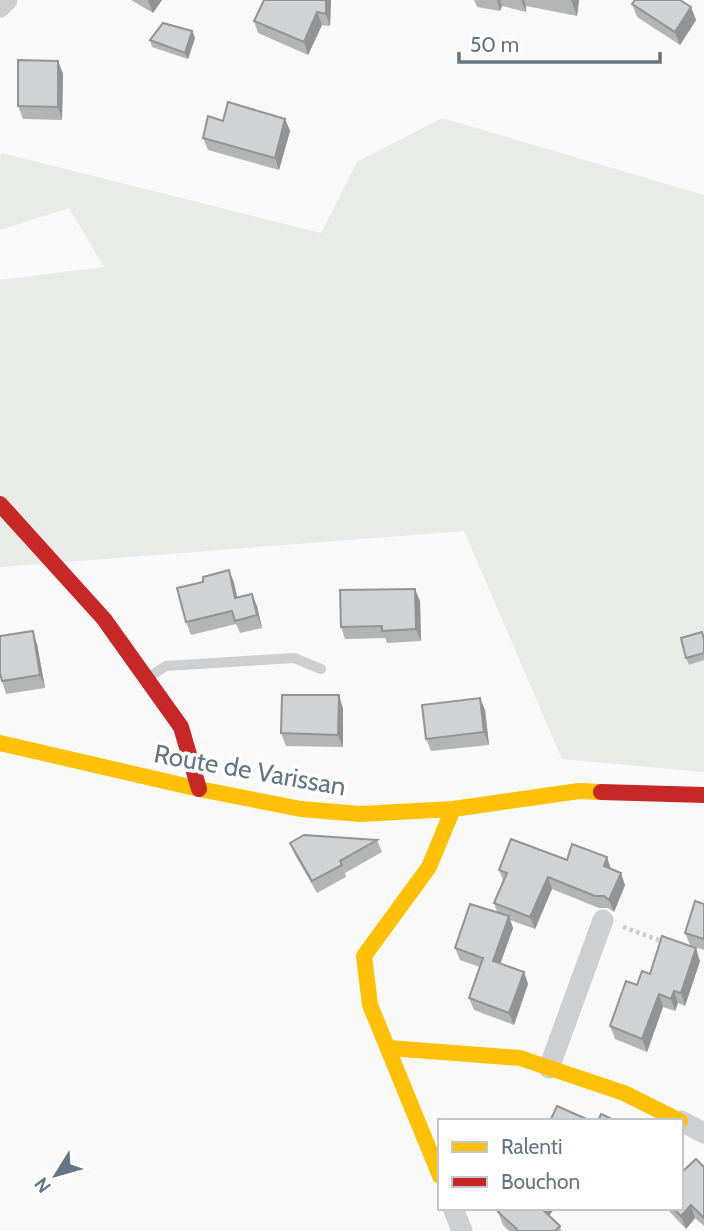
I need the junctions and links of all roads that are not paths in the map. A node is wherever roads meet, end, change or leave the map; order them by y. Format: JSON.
{"nodes":[{"id":1,"x":7,"y":0,"type":"edge"},
{"id":2,"x":0,"y":7,"type":"edge"},
{"id":3,"x":0,"y":504,"type":"edge"},
{"id":4,"x":321,"y":669,"type":"dead end"},
{"id":5,"x":147,"y":679,"type":"junction"},
{"id":6,"x":0,"y":743,"type":"edge"},
{"id":7,"x":198,"y":789,"type":"junction"},
{"id":8,"x":704,"y":795,"type":"edge"},
{"id":9,"x":453,"y":809,"type":"junction"},
{"id":10,"x":603,"y":920,"type":"road end"},
{"id":11,"x":389,"y":1048,"type":"junction"},
{"id":12,"x":549,"y":1068,"type":"junction"},
{"id":13,"x":677,"y":1119,"type":"edge"},
{"id":14,"x":683,"y":1122,"type":"edge"},
{"id":15,"x":704,"y":1133,"type":"edge"},
{"id":16,"x":438,"y":1171,"type":"edge"},
{"id":17,"x":454,"y":1210,"type":"edge"},
{"id":18,"x":462,"y":1231,"type":"edge"}],
"edges":[{"from":1,"to":2,"type":"street"},
{"from":3,"to":5,"type":"street"},
{"from":4,"to":5,"type":"lane"},
{"from":5,"to":7,"type":"street"},
{"from":6,"to":7,"type":"street","name":"Route de Varissan"},
{"from":7,"to":9,"type":"street","name":"Route de Varissan"},
{"from":8,"to":9,"type":"street","name":"Route de Varissan"},
{"from":9,"to":11,"type":"street"},
{"from":10,"to":12,"type":"street"},
{"from":11,"to":12,"type":"street"},
{"from":11,"to":16,"type":"street"},
{"from":12,"to":13,"type":"street"},
{"from":14,"to":15,"type":"street"},
{"from":17,"to":18,"type":"street"}]}
